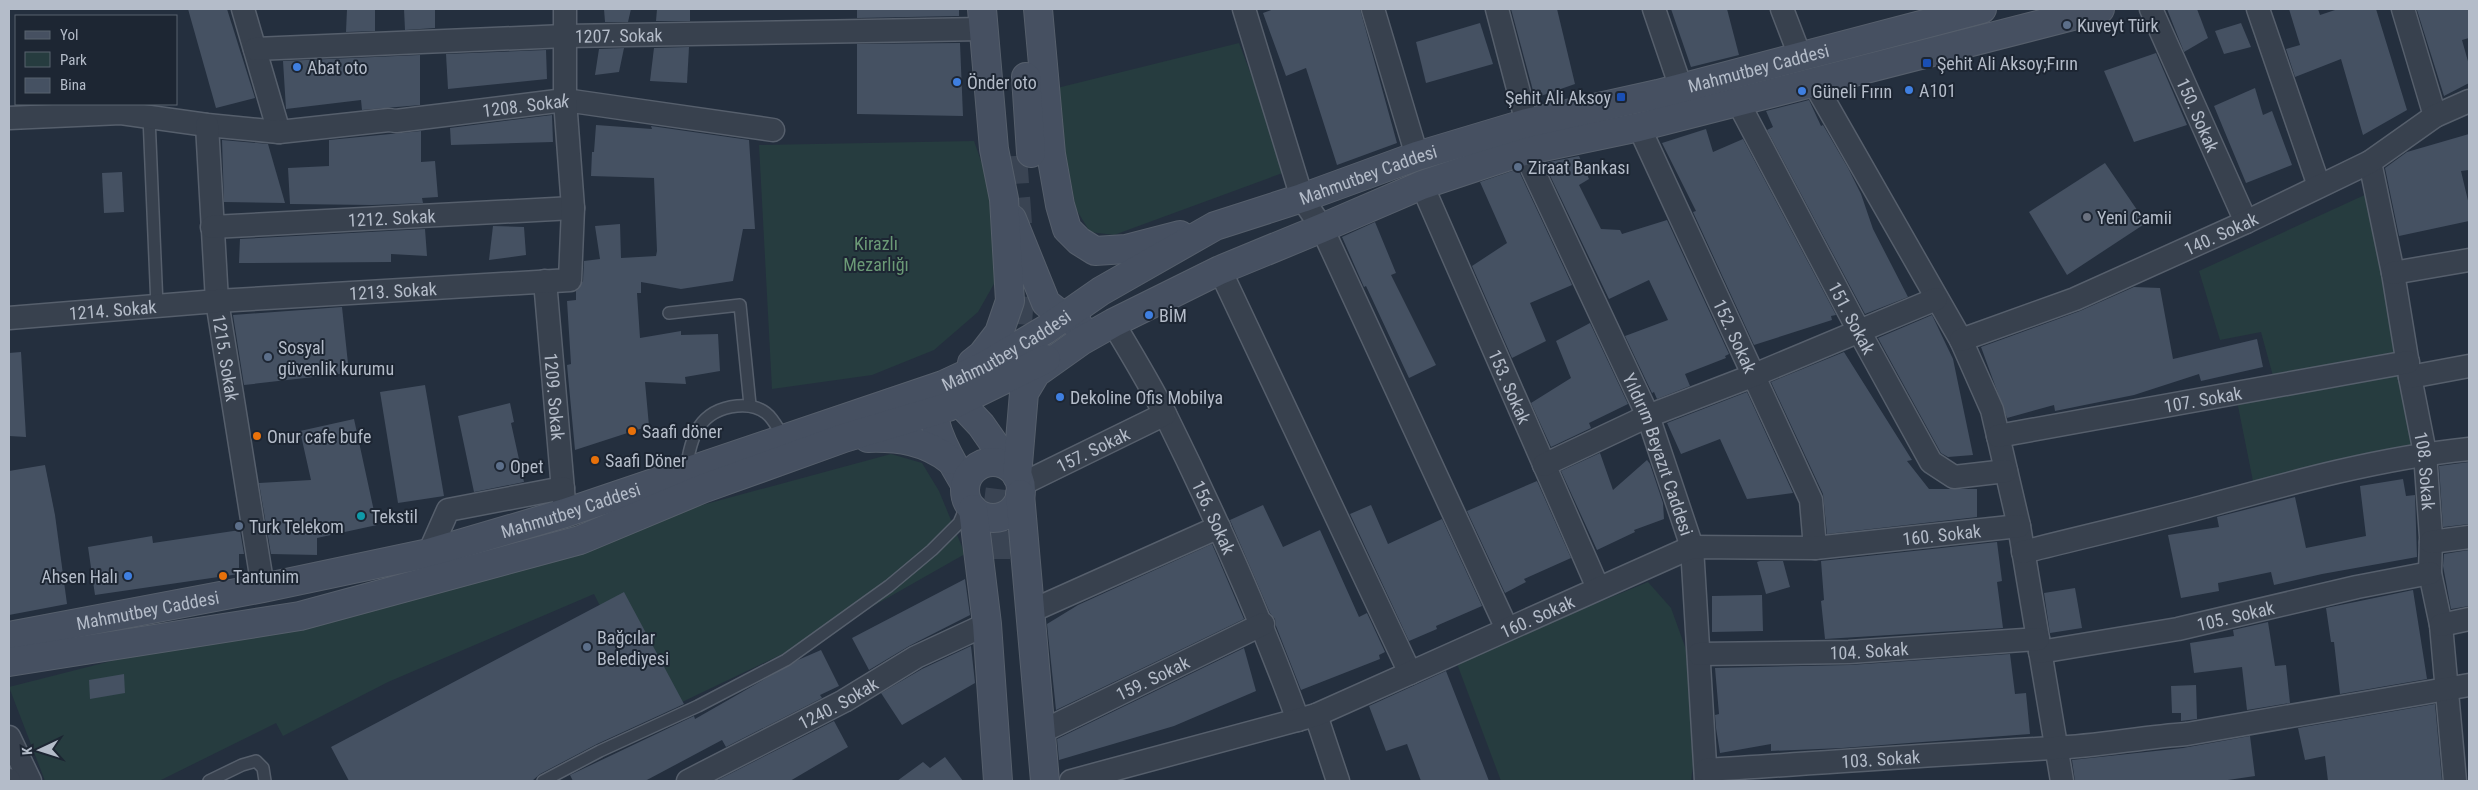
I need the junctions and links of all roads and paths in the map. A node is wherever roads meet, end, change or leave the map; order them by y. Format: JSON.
{"nodes":[{"id":1,"x":243,"y":9,"type":"edge"},
{"id":2,"x":565,"y":9,"type":"edge"},
{"id":3,"x":1000,"y":9,"type":"edge"},
{"id":4,"x":1021,"y":9,"type":"edge"},
{"id":5,"x":1038,"y":9,"type":"edge"},
{"id":6,"x":1244,"y":9,"type":"edge"},
{"id":7,"x":1373,"y":9,"type":"edge"},
{"id":8,"x":1497,"y":9,"type":"edge"},
{"id":9,"x":1654,"y":9,"type":"edge"},
{"id":10,"x":1782,"y":9,"type":"edge"},
{"id":11,"x":1982,"y":9,"type":"edge"},
{"id":12,"x":2100,"y":9,"type":"edge"},
{"id":13,"x":2151,"y":9,"type":"edge"},
{"id":14,"x":2258,"y":9,"type":"edge"},
{"id":15,"x":2403,"y":9,"type":"edge"},
{"id":16,"x":1921,"y":16,"type":"edge"},
{"id":17,"x":983,"y":19,"type":"edge"},
{"id":18,"x":565,"y":36,"type":"junction"},
{"id":19,"x":255,"y":49,"type":"junction"},
{"id":20,"x":1800,"y":56,"type":"junction"},
{"id":21,"x":1813,"y":82,"type":"junction"},
{"id":22,"x":1681,"y":88,"type":"junction"},
{"id":23,"x":565,"y":100,"type":"junction"},
{"id":24,"x":1738,"y":102,"type":"junction"},
{"id":25,"x":2469,"y":102,"type":"edge"},
{"id":26,"x":2435,"y":116,"type":"junction"},
{"id":27,"x":149,"y":117,"type":"junction"},
{"id":28,"x":9,"y":118,"type":"edge"},
{"id":29,"x":1526,"y":123,"type":"junction"},
{"id":30,"x":207,"y":125,"type":"junction"},
{"id":31,"x":1639,"y":127,"type":"junction"},
{"id":32,"x":773,"y":130,"type":"dead end"},
{"id":33,"x":279,"y":132,"type":"junction"},
{"id":34,"x":1524,"y":151,"type":"junction"},
{"id":35,"x":1417,"y":156,"type":"junction"},
{"id":36,"x":2370,"y":162,"type":"junction"},
{"id":37,"x":1422,"y":185,"type":"junction"},
{"id":38,"x":2318,"y":186,"type":"junction"},
{"id":39,"x":1302,"y":198,"type":"junction"},
{"id":40,"x":1004,"y":199,"type":"junction"},
{"id":41,"x":573,"y":208,"type":"junction"},
{"id":42,"x":2246,"y":222,"type":"junction"},
{"id":43,"x":1215,"y":226,"type":"junction"},
{"id":44,"x":212,"y":227,"type":"junction"},
{"id":45,"x":1322,"y":228,"type":"junction"},
{"id":46,"x":2469,"y":260,"type":"edge"},
{"id":47,"x":1220,"y":270,"type":"junction"},
{"id":48,"x":2394,"y":273,"type":"junction"},
{"id":49,"x":545,"y":281,"type":"junction"},
{"id":50,"x":1936,"y":299,"type":"junction"},
{"id":51,"x":217,"y":302,"type":"junction"},
{"id":52,"x":157,"y":306,"type":"junction"},
{"id":53,"x":670,"y":313,"type":"dead end"},
{"id":54,"x":1064,"y":317,"type":"junction"},
{"id":55,"x":9,"y":318,"type":"edge"},
{"id":56,"x":1113,"y":323,"type":"junction"},
{"id":57,"x":1859,"y":332,"type":"junction"},
{"id":58,"x":1961,"y":340,"type":"junction"},
{"id":59,"x":1081,"y":341,"type":"junction"},
{"id":60,"x":2469,"y":366,"type":"edge"},
{"id":61,"x":2409,"y":369,"type":"junction"},
{"id":62,"x":1752,"y":376,"type":"junction"},
{"id":63,"x":952,"y":393,"type":"junction"},
{"id":64,"x":750,"y":405,"type":"junction"},
{"id":65,"x":934,"y":411,"type":"junction"},
{"id":66,"x":1165,"y":414,"type":"junction"},
{"id":67,"x":1648,"y":416,"type":"junction"},
{"id":68,"x":1998,"y":436,"type":"junction"},
{"id":69,"x":784,"y":438,"type":"junction"},
{"id":70,"x":844,"y":438,"type":"junction"},
{"id":71,"x":2469,"y":449,"type":"edge"},
{"id":72,"x":2425,"y":453,"type":"junction"},
{"id":73,"x":950,"y":460,"type":"junction"},
{"id":74,"x":1544,"y":465,"type":"junction"},
{"id":75,"x":686,"y":472,"type":"junction"},
{"id":76,"x":2006,"y":472,"type":"junction"},
{"id":77,"x":1017,"y":481,"type":"junction"},
{"id":78,"x":969,"y":499,"type":"junction"},
{"id":79,"x":564,"y":500,"type":"junction"},
{"id":80,"x":2018,"y":526,"type":"junction"},
{"id":81,"x":1218,"y":527,"type":"junction"},
{"id":82,"x":2469,"y":537,"type":"edge"},
{"id":83,"x":2431,"y":542,"type":"junction"},
{"id":84,"x":1692,"y":547,"type":"junction"},
{"id":85,"x":1815,"y":548,"type":"junction"},
{"id":86,"x":2023,"y":552,"type":"junction"},
{"id":87,"x":429,"y":553,"type":"junction"},
{"id":88,"x":2430,"y":573,"type":"junction"},
{"id":89,"x":263,"y":588,"type":"junction"},
{"id":90,"x":1598,"y":588,"type":"junction"},
{"id":91,"x":1029,"y":612,"type":"junction"},
{"id":92,"x":2469,"y":619,"type":"edge"},
{"id":93,"x":987,"y":624,"type":"junction"},
{"id":94,"x":1263,"y":624,"type":"junction"},
{"id":95,"x":2441,"y":625,"type":"junction"},
{"id":96,"x":1507,"y":629,"type":"junction"},
{"id":97,"x":9,"y":636,"type":"edge"},
{"id":98,"x":2039,"y":646,"type":"junction"},
{"id":99,"x":1699,"y":654,"type":"junction"},
{"id":100,"x":16,"y":665,"type":"edge"},
{"id":101,"x":1410,"y":673,"type":"junction"},
{"id":102,"x":2458,"y":686,"type":"edge"},
{"id":103,"x":1307,"y":717,"type":"junction"},
{"id":104,"x":1041,"y":732,"type":"junction"},
{"id":105,"x":9,"y":737,"type":"edge"},
{"id":106,"x":2056,"y":748,"type":"junction"},
{"id":107,"x":1706,"y":776,"type":"edge"},
{"id":108,"x":30,"y":781,"type":"edge"},
{"id":109,"x":209,"y":781,"type":"edge"},
{"id":110,"x":265,"y":781,"type":"edge"},
{"id":111,"x":543,"y":781,"type":"edge"},
{"id":112,"x":688,"y":781,"type":"edge"},
{"id":113,"x":998,"y":781,"type":"edge"},
{"id":114,"x":1013,"y":781,"type":"edge"},
{"id":115,"x":1036,"y":781,"type":"edge"},
{"id":116,"x":1045,"y":781,"type":"edge"},
{"id":117,"x":1071,"y":781,"type":"edge"},
{"id":118,"x":1338,"y":781,"type":"edge"},
{"id":119,"x":2062,"y":781,"type":"edge"},
{"id":120,"x":2455,"y":781,"type":"edge"}],
"edges":[{"from":1,"to":19,"type":"street"},
{"from":2,"to":18,"type":"street"},
{"from":3,"to":4,"type":"main road"},
{"from":5,"to":43,"type":"main road"},
{"from":6,"to":39,"type":"street"},
{"from":7,"to":35,"type":"street"},
{"from":8,"to":29,"type":"street"},
{"from":9,"to":22,"type":"street"},
{"from":10,"to":20,"type":"street"},
{"from":11,"to":16,"type":"main road","name":"Mahmutbey Caddesi"},
{"from":12,"to":21,"type":"main road","name":"Mahmutbey Caddesi"},
{"from":13,"to":42,"type":"street","name":"150. Sokak"},
{"from":14,"to":38,"type":"street"},
{"from":15,"to":26,"type":"street"},
{"from":16,"to":20,"type":"main road","name":"Mahmutbey Caddesi"},
{"from":17,"to":18,"type":"street","name":"1207. Sokak"},
{"from":17,"to":40,"type":"main road"},
{"from":18,"to":19,"type":"street","name":"1207. Sokak"},
{"from":18,"to":23,"type":"street"},
{"from":19,"to":33,"type":"street"},
{"from":20,"to":22,"type":"main road","name":"Mahmutbey Caddesi"},
{"from":21,"to":24,"type":"main road","name":"Mahmutbey Caddesi"},
{"from":21,"to":50,"type":"street"},
{"from":22,"to":29,"type":"main road","name":"Mahmutbey Caddesi"},
{"from":23,"to":32,"type":"street","name":"1208. Sokak"},
{"from":23,"to":33,"type":"street","name":"1208. Sokak"},
{"from":23,"to":41,"type":"street"},
{"from":24,"to":31,"type":"main road","name":"Mahmutbey Caddesi"},
{"from":24,"to":57,"type":"street","name":"151. Sokak"},
{"from":25,"to":26,"type":"street","name":"140. Sokak"},
{"from":26,"to":36,"type":"street","name":"140. Sokak"},
{"from":27,"to":28,"type":"street"},
{"from":27,"to":30,"type":"street"},
{"from":27,"to":52,"type":"lane"},
{"from":29,"to":35,"type":"main road","name":"Mahmutbey Caddesi"},
{"from":30,"to":33,"type":"street","name":"1208. Sokak"},
{"from":30,"to":44,"type":"street","name":"1215. Sokak"},
{"from":31,"to":34,"type":"main road","name":"Mahmutbey Caddesi"},
{"from":31,"to":62,"type":"street","name":"152. Sokak"},
{"from":34,"to":37,"type":"main road","name":"Mahmutbey Caddesi"},
{"from":34,"to":67,"type":"street","name":"Yıldırım Beyazıt Caddesi"},
{"from":35,"to":39,"type":"main road","name":"Mahmutbey Caddesi"},
{"from":36,"to":38,"type":"street","name":"140. Sokak"},
{"from":36,"to":48,"type":"street","name":"108. Sokak"},
{"from":37,"to":45,"type":"main road","name":"Mahmutbey Caddesi"},
{"from":37,"to":74,"type":"street","name":"153. Sokak"},
{"from":38,"to":42,"type":"street","name":"140. Sokak"},
{"from":39,"to":43,"type":"main road","name":"Mahmutbey Caddesi"},
{"from":39,"to":45,"type":"street"},
{"from":40,"to":54,"type":"main road"},
{"from":40,"to":63,"type":"main road"},
{"from":41,"to":44,"type":"street","name":"1212. Sokak"},
{"from":41,"to":49,"type":"street","name":"1213. Sokak"},
{"from":42,"to":58,"type":"street","name":"140. Sokak"},
{"from":43,"to":54,"type":"main road","name":"Mahmutbey Caddesi"},
{"from":44,"to":51,"type":"street","name":"1215. Sokak"},
{"from":45,"to":47,"type":"main road","name":"Mahmutbey Caddesi"},
{"from":45,"to":96,"type":"street"},
{"from":46,"to":48,"type":"street"},
{"from":47,"to":56,"type":"main road","name":"Mahmutbey Caddesi"},
{"from":47,"to":101,"type":"street"},
{"from":48,"to":61,"type":"street","name":"108. Sokak"},
{"from":49,"to":51,"type":"street","name":"1213. Sokak"},
{"from":49,"to":79,"type":"street","name":"1209. Sokak"},
{"from":50,"to":57,"type":"street"},
{"from":50,"to":58,"type":"street"},
{"from":51,"to":52,"type":"street","name":"1214. Sokak"},
{"from":51,"to":89,"type":"street","name":"1215. Sokak"},
{"from":52,"to":55,"type":"street","name":"1214. Sokak"},
{"from":53,"to":64,"type":"lane"},
{"from":54,"to":56,"type":"main road"},
{"from":54,"to":63,"type":"main road","name":"Mahmutbey Caddesi"},
{"from":56,"to":59,"type":"main road","name":"Mahmutbey Caddesi"},
{"from":56,"to":66,"type":"street","name":"156. Sokak"},
{"from":57,"to":62,"type":"street"},
{"from":57,"to":76,"type":"street","name":"151. Sokak"},
{"from":58,"to":68,"type":"street"},
{"from":59,"to":63,"type":"main road","name":"Mahmutbey Caddesi"},
{"from":59,"to":77,"type":"main road"},
{"from":60,"to":61,"type":"street","name":"107. Sokak"},
{"from":61,"to":68,"type":"street","name":"107. Sokak"},
{"from":61,"to":72,"type":"street","name":"108. Sokak"},
{"from":62,"to":67,"type":"street"},
{"from":62,"to":85,"type":"street","name":"152. Sokak"},
{"from":63,"to":65,"type":"main road","name":"Mahmutbey Caddesi"},
{"from":63,"to":69,"type":"main road","name":"Mahmutbey Caddesi"},
{"from":63,"to":77,"type":"main road"},
{"from":64,"to":69,"type":"lane"},
{"from":64,"to":75,"type":"lane"},
{"from":65,"to":70,"type":"main road","name":"Mahmutbey Caddesi"},
{"from":65,"to":73,"type":"main road"},
{"from":66,"to":77,"type":"street","name":"157. Sokak"},
{"from":66,"to":81,"type":"street","name":"156. Sokak"},
{"from":67,"to":74,"type":"street"},
{"from":67,"to":84,"type":"street","name":"Yıldırım Beyazıt Caddesi"},
{"from":68,"to":76,"type":"street"},
{"from":69,"to":75,"type":"main road","name":"Mahmutbey Caddesi"},
{"from":70,"to":73,"type":"main road"},
{"from":70,"to":100,"type":"main road","name":"Mahmutbey Caddesi"},
{"from":71,"to":72,"type":"street"},
{"from":72,"to":83,"type":"street","name":"108. Sokak"},
{"from":72,"to":86,"type":"street"},
{"from":73,"to":78,"type":"main road"},
{"from":74,"to":90,"type":"street","name":"153. Sokak"},
{"from":75,"to":79,"type":"main road","name":"Mahmutbey Caddesi"},
{"from":76,"to":80,"type":"street"},
{"from":77,"to":78,"type":"main road"},
{"from":77,"to":78,"type":"main road"},
{"from":77,"to":91,"type":"main road"},
{"from":78,"to":93,"type":"main road"},
{"from":78,"to":111,"type":"lane"},
{"from":79,"to":87,"type":"main road","name":"Mahmutbey Caddesi"},
{"from":79,"to":87,"type":"street"},
{"from":80,"to":85,"type":"street","name":"160. Sokak"},
{"from":80,"to":86,"type":"street"},
{"from":81,"to":91,"type":"street"},
{"from":81,"to":94,"type":"street","name":"156. Sokak"},
{"from":82,"to":83,"type":"street"},
{"from":83,"to":88,"type":"street","name":"108. Sokak"},
{"from":84,"to":85,"type":"street","name":"160. Sokak"},
{"from":84,"to":90,"type":"street","name":"160. Sokak"},
{"from":84,"to":99,"type":"street","name":"Yıldırım Beyazıt Caddesi"},
{"from":86,"to":98,"type":"street"},
{"from":87,"to":89,"type":"main road","name":"Mahmutbey Caddesi"},
{"from":88,"to":95,"type":"street","name":"108. Sokak"},
{"from":88,"to":98,"type":"street","name":"105. Sokak"},
{"from":89,"to":97,"type":"main road","name":"Mahmutbey Caddesi"},
{"from":90,"to":96,"type":"street","name":"160. Sokak"},
{"from":91,"to":104,"type":"main road"},
{"from":92,"to":95,"type":"street"},
{"from":93,"to":112,"type":"street","name":"1240. Sokak"},
{"from":93,"to":113,"type":"main road"},
{"from":94,"to":103,"type":"street","name":"156. Sokak"},
{"from":94,"to":104,"type":"street","name":"159. Sokak"},
{"from":95,"to":102,"type":"street","name":"108. Sokak"},
{"from":96,"to":101,"type":"street","name":"160. Sokak"},
{"from":98,"to":99,"type":"street","name":"104. Sokak"},
{"from":98,"to":106,"type":"street"},
{"from":99,"to":107,"type":"street","name":"Yıldırım Beyazıt Caddesi"},
{"from":101,"to":103,"type":"street","name":"160. Sokak"},
{"from":102,"to":106,"type":"street","name":"103. Sokak"},
{"from":102,"to":120,"type":"street","name":"108. Sokak"},
{"from":103,"to":117,"type":"street","name":"160. Sokak"},
{"from":103,"to":118,"type":"street","name":"156. Sokak"},
{"from":104,"to":116,"type":"main road"},
{"from":105,"to":108,"type":"street"},
{"from":106,"to":107,"type":"street","name":"103. Sokak"},
{"from":106,"to":119,"type":"street"},
{"from":109,"to":110,"type":"lane"},
{"from":114,"to":115,"type":"main road"}]}
